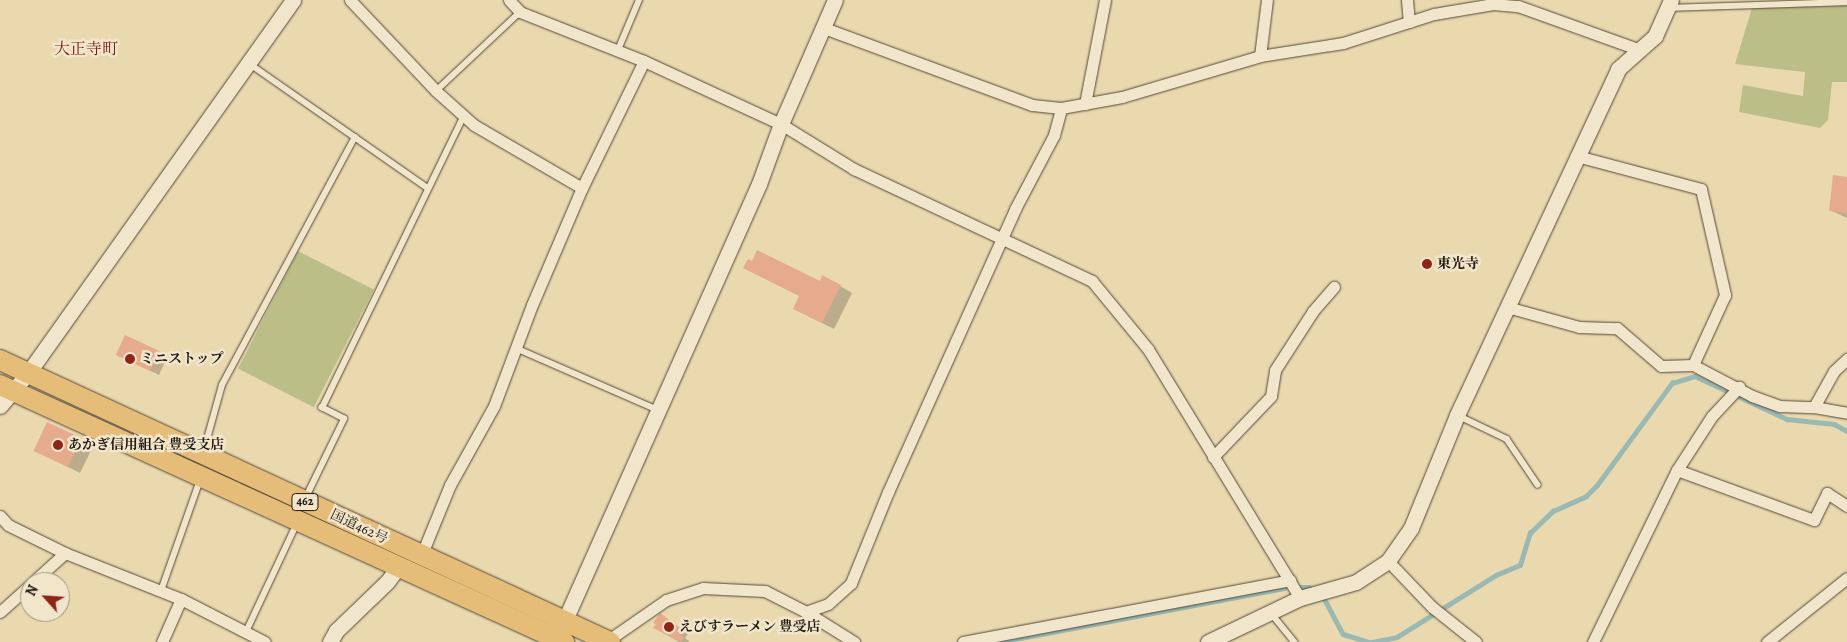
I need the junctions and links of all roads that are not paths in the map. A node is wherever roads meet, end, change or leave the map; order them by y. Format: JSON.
{"nodes":[{"id":1,"x":293,"y":0,"type":"edge"},
{"id":2,"x":350,"y":0,"type":"edge"},
{"id":3,"x":509,"y":0,"type":"edge"},
{"id":4,"x":639,"y":0,"type":"edge"},
{"id":5,"x":835,"y":0,"type":"edge"},
{"id":6,"x":1105,"y":0,"type":"edge"},
{"id":7,"x":1267,"y":0,"type":"edge"},
{"id":8,"x":1406,"y":0,"type":"edge"},
{"id":9,"x":1847,"y":2,"type":"edge"},
{"id":10,"x":1473,"y":4,"type":"edge"},
{"id":11,"x":1670,"y":4,"type":"edge"},
{"id":12,"x":520,"y":12,"type":"junction"},
{"id":13,"x":1409,"y":22,"type":"junction"},
{"id":14,"x":824,"y":28,"type":"junction"},
{"id":15,"x":618,"y":50,"type":"junction"},
{"id":16,"x":1640,"y":50,"type":"junction"},
{"id":17,"x":1260,"y":56,"type":"junction"},
{"id":18,"x":644,"y":61,"type":"junction"},
{"id":19,"x":248,"y":63,"type":"junction"},
{"id":20,"x":436,"y":91,"type":"junction"},
{"id":21,"x":1085,"y":104,"type":"junction"},
{"id":22,"x":1061,"y":108,"type":"junction"},
{"id":23,"x":464,"y":116,"type":"junction"},
{"id":24,"x":781,"y":124,"type":"junction"},
{"id":25,"x":355,"y":137,"type":"junction"},
{"id":26,"x":1577,"y":156,"type":"junction"},
{"id":27,"x":428,"y":188,"type":"junction"},
{"id":28,"x":582,"y":188,"type":"junction"},
{"id":29,"x":1003,"y":241,"type":"junction"},
{"id":30,"x":1334,"y":286,"type":"dead end"},
{"id":31,"x":1507,"y":308,"type":"junction"},
{"id":32,"x":516,"y":348,"type":"junction"},
{"id":33,"x":1847,"y":359,"type":"edge"},
{"id":34,"x":0,"y":360,"type":"edge"},
{"id":35,"x":1693,"y":365,"type":"junction"},
{"id":36,"x":28,"y":373,"type":"junction"},
{"id":37,"x":1740,"y":387,"type":"junction"},
{"id":38,"x":4,"y":394,"type":"edge"},
{"id":39,"x":1814,"y":407,"type":"junction"},
{"id":40,"x":658,"y":410,"type":"junction"},
{"id":41,"x":1847,"y":413,"type":"edge"},
{"id":42,"x":1457,"y":415,"type":"junction"},
{"id":43,"x":203,"y":454,"type":"junction"},
{"id":44,"x":1213,"y":457,"type":"junction"},
{"id":45,"x":1677,"y":470,"type":"junction"},
{"id":46,"x":202,"y":474,"type":"junction"},
{"id":47,"x":1538,"y":485,"type":"dead end"},
{"id":48,"x":1847,"y":506,"type":"edge"},
{"id":49,"x":301,"y":510,"type":"junction"},
{"id":50,"x":0,"y":516,"type":"edge"},
{"id":51,"x":65,"y":553,"type":"junction"},
{"id":52,"x":421,"y":556,"type":"junction"},
{"id":53,"x":1388,"y":561,"type":"junction"},
{"id":54,"x":399,"y":566,"type":"junction"},
{"id":55,"x":44,"y":572,"type":"edge"},
{"id":56,"x":1847,"y":578,"type":"edge"},
{"id":57,"x":1290,"y":580,"type":"junction"},
{"id":58,"x":161,"y":591,"type":"junction"},
{"id":59,"x":20,"y":594,"type":"edge"},
{"id":60,"x":1300,"y":598,"type":"junction"},
{"id":61,"x":181,"y":600,"type":"junction"},
{"id":62,"x":0,"y":612,"type":"edge"},
{"id":63,"x":806,"y":612,"type":"junction"},
{"id":64,"x":1270,"y":612,"type":"junction"},
{"id":65,"x":246,"y":632,"type":"junction"},
{"id":66,"x":560,"y":636,"type":"edge"},
{"id":67,"x":608,"y":641,"type":"edge"},
{"id":68,"x":1471,"y":641,"type":"edge"},
{"id":69,"x":162,"y":642,"type":"edge"},
{"id":70,"x":264,"y":642,"type":"edge"},
{"id":71,"x":330,"y":642,"type":"edge"},
{"id":72,"x":854,"y":642,"type":"edge"},
{"id":73,"x":963,"y":642,"type":"edge"},
{"id":74,"x":1208,"y":642,"type":"edge"},
{"id":75,"x":1294,"y":642,"type":"edge"},
{"id":76,"x":1593,"y":642,"type":"edge"},
{"id":77,"x":1767,"y":642,"type":"edge"}],
"edges":[{"from":1,"to":19,"type":"street"},
{"from":2,"to":20,"type":"street"},
{"from":3,"to":12,"type":"street"},
{"from":4,"to":15,"type":"lane"},
{"from":5,"to":14,"type":"street"},
{"from":6,"to":21,"type":"street"},
{"from":7,"to":17,"type":"street"},
{"from":8,"to":13,"type":"street"},
{"from":9,"to":11,"type":"lane"},
{"from":10,"to":13,"type":"street"},
{"from":10,"to":16,"type":"street"},
{"from":11,"to":16,"type":"street"},
{"from":12,"to":15,"type":"street"},
{"from":12,"to":20,"type":"lane"},
{"from":13,"to":17,"type":"street"},
{"from":14,"to":22,"type":"street"},
{"from":14,"to":24,"type":"street"},
{"from":15,"to":18,"type":"street"},
{"from":16,"to":26,"type":"street"},
{"from":17,"to":21,"type":"street"},
{"from":18,"to":24,"type":"street"},
{"from":18,"to":28,"type":"street"},
{"from":19,"to":25,"type":"lane"},
{"from":19,"to":36,"type":"street"},
{"from":20,"to":23,"type":"street"},
{"from":21,"to":22,"type":"street"},
{"from":22,"to":29,"type":"street"},
{"from":23,"to":27,"type":"lane"},
{"from":23,"to":28,"type":"street"},
{"from":24,"to":29,"type":"street"},
{"from":24,"to":40,"type":"street"},
{"from":25,"to":27,"type":"lane"},
{"from":25,"to":43,"type":"lane"},
{"from":26,"to":31,"type":"street"},
{"from":26,"to":35,"type":"street"},
{"from":27,"to":49,"type":"lane"},
{"from":28,"to":32,"type":"street"},
{"from":29,"to":44,"type":"street"},
{"from":29,"to":63,"type":"street"},
{"from":30,"to":44,"type":"street"},
{"from":31,"to":35,"type":"street"},
{"from":31,"to":42,"type":"street"},
{"from":32,"to":40,"type":"lane"},
{"from":32,"to":52,"type":"street"},
{"from":33,"to":39,"type":"street"},
{"from":34,"to":36,"type":"highway","name":"国道462号","number":"462"},
{"from":35,"to":37,"type":"street"},
{"from":36,"to":38,"type":"street"},
{"from":36,"to":43,"type":"highway","name":"国道462号","number":"462"},
{"from":37,"to":39,"type":"street"},
{"from":37,"to":45,"type":"street"},
{"from":38,"to":46,"type":"highway","name":"国道462号","number":"462"},
{"from":39,"to":41,"type":"street"},
{"from":40,"to":66,"type":"street"},
{"from":42,"to":47,"type":"lane"},
{"from":42,"to":53,"type":"street"},
{"from":43,"to":49,"type":"highway","name":"国道462号","number":"462"},
{"from":44,"to":57,"type":"street"},
{"from":45,"to":48,"type":"street"},
{"from":45,"to":76,"type":"street"},
{"from":46,"to":49,"type":"highway","name":"国道462号","number":"462"},
{"from":46,"to":58,"type":"lane"},
{"from":49,"to":52,"type":"highway","name":"国道462号","number":"462"},
{"from":49,"to":54,"type":"highway","name":"国道462号","number":"462"},
{"from":49,"to":65,"type":"lane"},
{"from":50,"to":51,"type":"street"},
{"from":51,"to":55,"type":"street"},
{"from":51,"to":58,"type":"street"},
{"from":52,"to":66,"type":"highway","name":"国道462号","number":"462"},
{"from":53,"to":60,"type":"street"},
{"from":53,"to":68,"type":"street"},
{"from":54,"to":66,"type":"highway","name":"国道462号","number":"462"},
{"from":54,"to":71,"type":"street"},
{"from":56,"to":77,"type":"street"},
{"from":57,"to":60,"type":"street"},
{"from":57,"to":73,"type":"street"},
{"from":58,"to":61,"type":"street"},
{"from":59,"to":62,"type":"street"},
{"from":60,"to":64,"type":"street"},
{"from":61,"to":65,"type":"street"},
{"from":61,"to":69,"type":"street"},
{"from":63,"to":67,"type":"street"},
{"from":63,"to":72,"type":"street"},
{"from":64,"to":74,"type":"street"},
{"from":64,"to":75,"type":"lane"},
{"from":65,"to":70,"type":"street"},
{"from":66,"to":67,"type":"highway","name":"国道462号","number":"462"}]}
